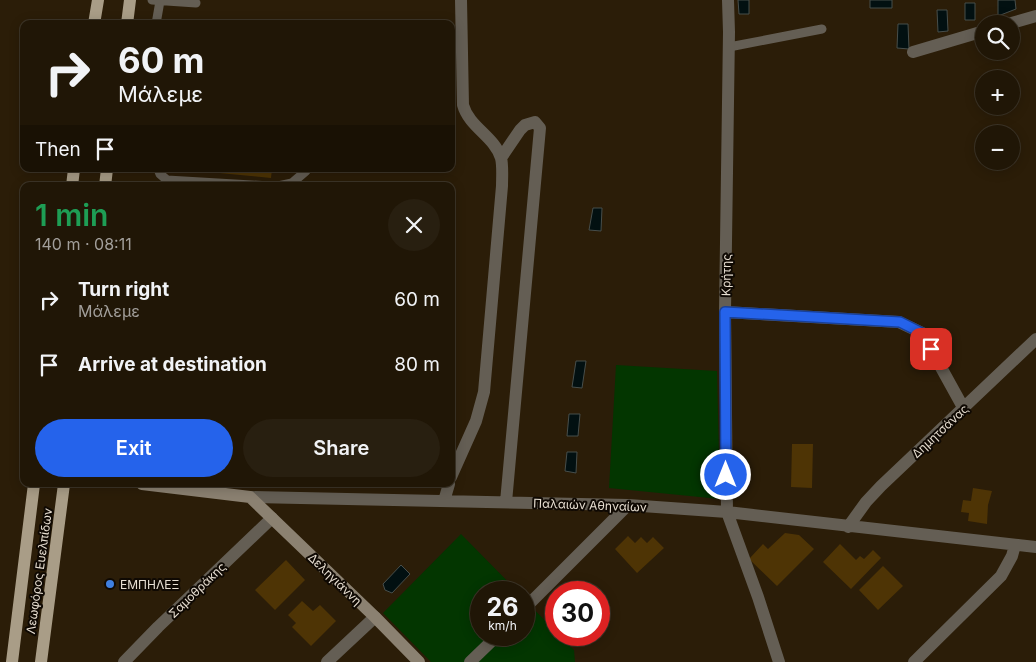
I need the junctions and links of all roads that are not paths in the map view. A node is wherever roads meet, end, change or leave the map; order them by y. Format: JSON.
{"nodes":[{"id":1,"x":98,"y":0,"type":"edge"},
{"id":2,"x":130,"y":0,"type":"edge"},
{"id":3,"x":156,"y":0,"type":"edge"},
{"id":4,"x":461,"y":0,"type":"edge"},
{"id":5,"x":728,"y":0,"type":"edge"},
{"id":6,"x":196,"y":3,"type":"dead end"},
{"id":7,"x":1036,"y":16,"type":"edge"},
{"id":8,"x":95,"y":20,"type":"edge"},
{"id":9,"x":128,"y":20,"type":"edge"},
{"id":10,"x":156,"y":20,"type":"edge"},
{"id":11,"x":1020,"y":21,"type":"edge"},
{"id":12,"x":822,"y":29,"type":"dead end"},
{"id":13,"x":975,"y":34,"type":"edge"},
{"id":14,"x":729,"y":47,"type":"junction"},
{"id":15,"x":913,"y":52,"type":"dead end"},
{"id":16,"x":501,"y":158,"type":"junction"},
{"id":17,"x":159,"y":172,"type":"edge"},
{"id":18,"x":306,"y":172,"type":"edge"},
{"id":19,"x":201,"y":182,"type":"edge"},
{"id":20,"x":293,"y":182,"type":"edge"},
{"id":21,"x":725,"y":312,"type":"junction"},
{"id":22,"x":1036,"y":339,"type":"edge"},
{"id":23,"x":964,"y":409,"type":"junction"},
{"id":24,"x":455,"y":468,"type":"edge"},
{"id":25,"x":34,"y":487,"type":"edge"},
{"id":26,"x":64,"y":487,"type":"edge"},
{"id":27,"x":179,"y":487,"type":"edge"},
{"id":28,"x":448,"y":487,"type":"edge"},
{"id":29,"x":250,"y":497,"type":"junction"},
{"id":30,"x":444,"y":501,"type":"junction"},
{"id":31,"x":506,"y":502,"type":"junction"},
{"id":32,"x":628,"y":505,"type":"junction"},
{"id":33,"x":727,"y":512,"type":"junction"},
{"id":34,"x":272,"y":518,"type":"junction"},
{"id":35,"x":848,"y":527,"type":"junction"},
{"id":36,"x":1014,"y":545,"type":"junction"},
{"id":37,"x":1036,"y":547,"type":"edge"},
{"id":38,"x":535,"y":598,"type":"edge"},
{"id":39,"x":375,"y":617,"type":"junction"},
{"id":40,"x":487,"y":646,"type":"edge"},
{"id":41,"x":12,"y":662,"type":"edge"},
{"id":42,"x":40,"y":662,"type":"edge"},
{"id":43,"x":124,"y":662,"type":"edge"},
{"id":44,"x":327,"y":662,"type":"edge"},
{"id":45,"x":419,"y":662,"type":"edge"},
{"id":46,"x":470,"y":662,"type":"edge"},
{"id":47,"x":779,"y":662,"type":"edge"},
{"id":48,"x":914,"y":662,"type":"edge"}],
"edges":[{"from":1,"to":8,"type":"main road"},
{"from":2,"to":9,"type":"main road"},
{"from":3,"to":6,"type":"lane"},
{"from":3,"to":10,"type":"lane"},
{"from":4,"to":16,"type":"street"},
{"from":5,"to":14,"type":"street","name":"Κρήτης"},
{"from":7,"to":11,"type":"street"},
{"from":12,"to":14,"type":"lane"},
{"from":13,"to":15,"type":"street"},
{"from":14,"to":21,"type":"street","name":"Κρήτης"},
{"from":16,"to":24,"type":"street"},
{"from":16,"to":31,"type":"street"},
{"from":17,"to":19,"type":"lane"},
{"from":18,"to":20,"type":"lane"},
{"from":21,"to":23,"type":"street"},
{"from":21,"to":33,"type":"street","name":"Κρήτης"},
{"from":22,"to":23,"type":"street","name":"Δημητσάνας"},
{"from":23,"to":35,"type":"street","name":"Δημητσάνας"},
{"from":25,"to":41,"type":"main road","name":"Λεωφόρος Ευελπίδων"},
{"from":26,"to":42,"type":"main road","name":"Λεωφόρος Ευελπίδων"},
{"from":27,"to":29,"type":"street","name":"Παλαιών Αθηναίων"},
{"from":28,"to":30,"type":"street"},
{"from":29,"to":30,"type":"street","name":"Παλαιών Αθηναίων"},
{"from":29,"to":34,"type":"street","name":"Δεληγιάννη"},
{"from":30,"to":31,"type":"street","name":"Παλαιών Αθηναίων"},
{"from":31,"to":32,"type":"street","name":"Παλαιών Αθηναίων"},
{"from":32,"to":33,"type":"street","name":"Παλαιών Αθηναίων"},
{"from":32,"to":38,"type":"street"},
{"from":33,"to":35,"type":"street","name":"Παλαιών Αθηναίων"},
{"from":33,"to":47,"type":"street","name":"Κρήτης"},
{"from":34,"to":39,"type":"street","name":"Δεληγιάννη"},
{"from":34,"to":43,"type":"street","name":"Σαμοθράκης"},
{"from":35,"to":36,"type":"street","name":"Παλαιών Αθηναίων"},
{"from":36,"to":37,"type":"street","name":"Παλαιών Αθηναίων"},
{"from":36,"to":48,"type":"street"},
{"from":39,"to":44,"type":"street"},
{"from":39,"to":45,"type":"street","name":"Δεληγιάννη"},
{"from":40,"to":46,"type":"street"}]}
